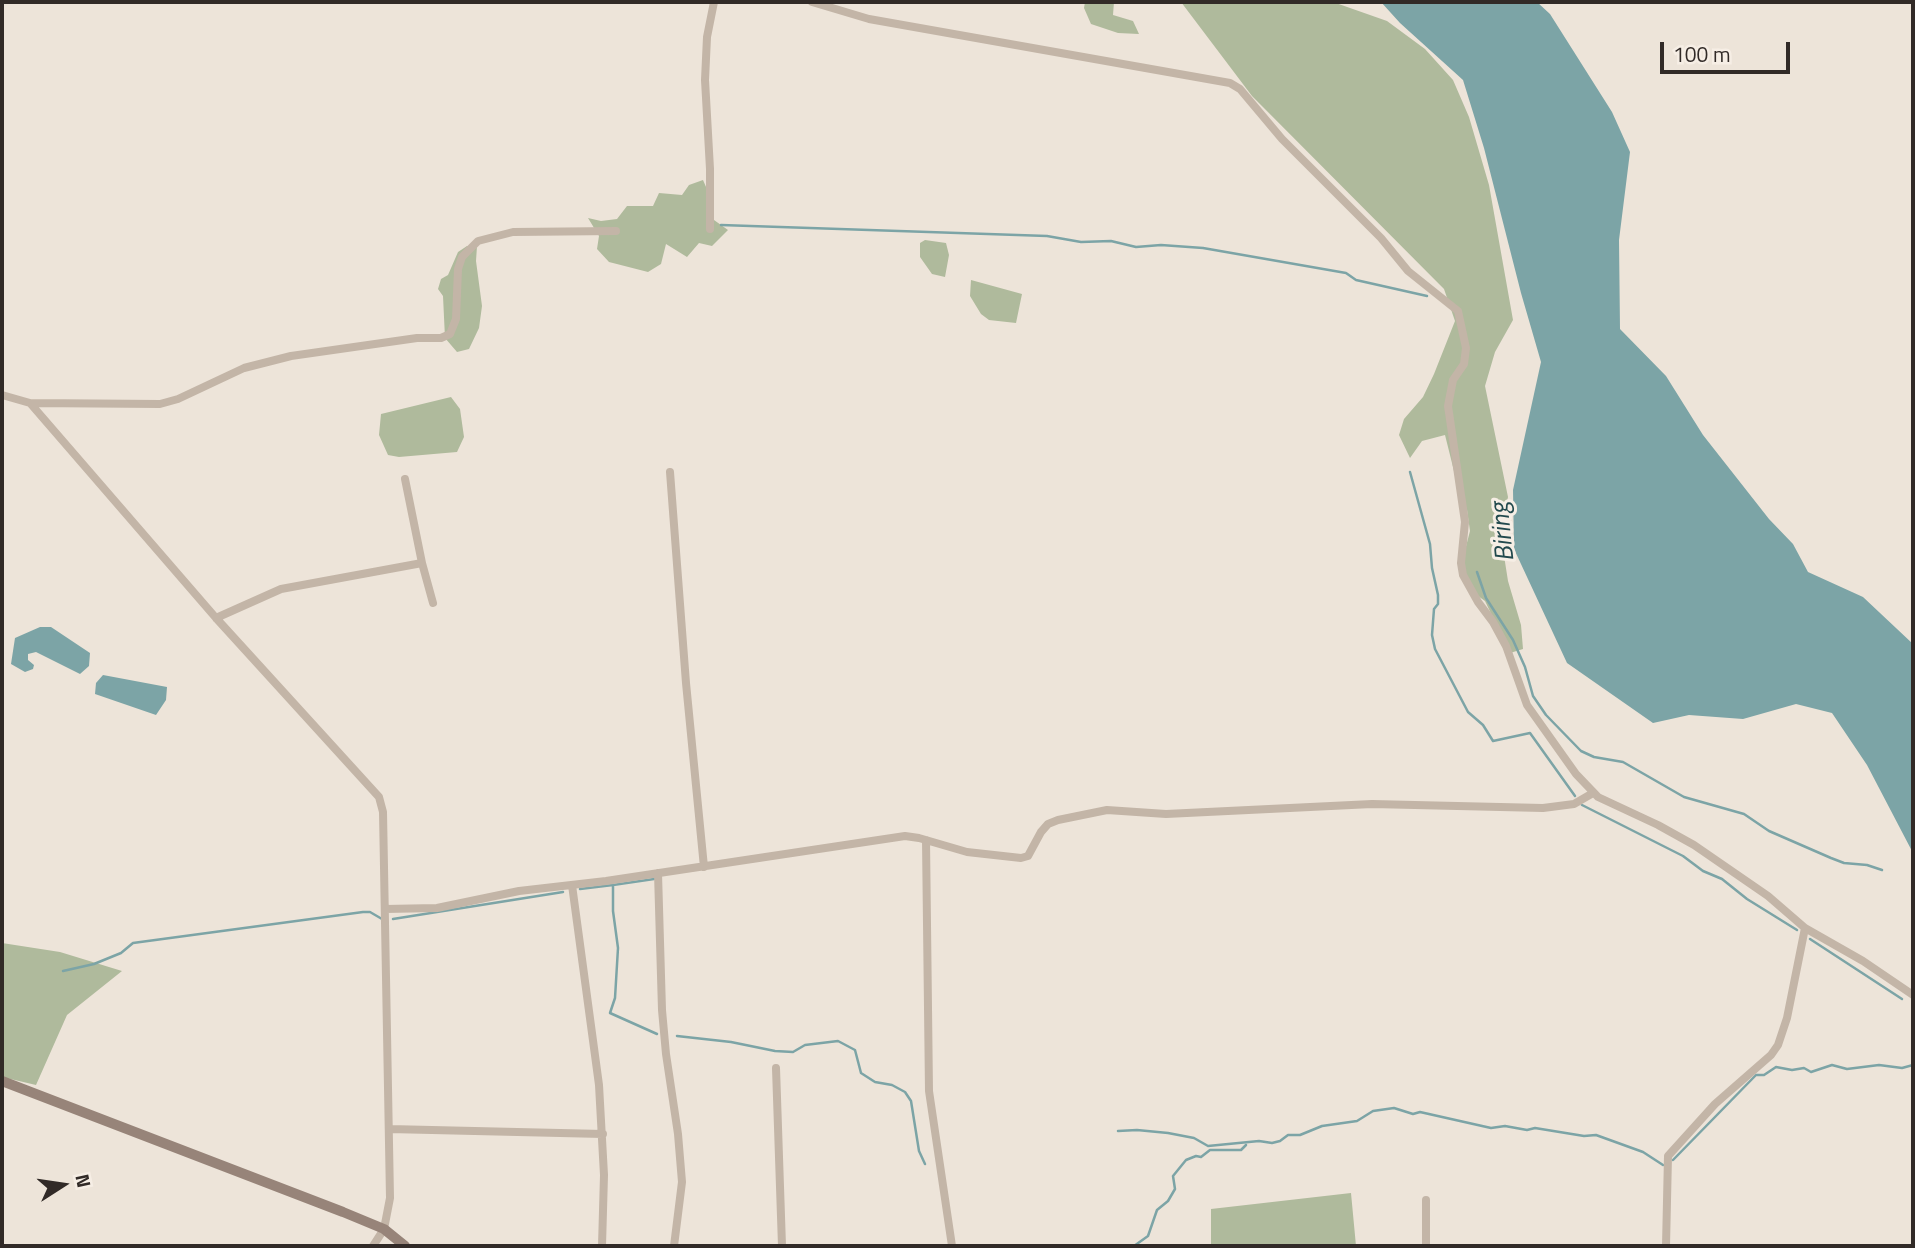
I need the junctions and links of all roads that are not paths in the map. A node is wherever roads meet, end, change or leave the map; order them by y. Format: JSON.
{"nodes":[{"id":1,"x":714,"y":2,"type":"edge"},
{"id":2,"x":812,"y":2,"type":"edge"},
{"id":3,"x":710,"y":229,"type":"dead end"},
{"id":4,"x":616,"y":231,"type":"dead end"},
{"id":5,"x":2,"y":395,"type":"edge"},
{"id":6,"x":30,"y":403,"type":"junction"},
{"id":7,"x":670,"y":472,"type":"dead end"},
{"id":8,"x":405,"y":479,"type":"dead end"},
{"id":9,"x":422,"y":563,"type":"junction"},
{"id":10,"x":433,"y":603,"type":"dead end"},
{"id":11,"x":216,"y":618,"type":"junction"},
{"id":12,"x":1593,"y":793,"type":"junction"},
{"id":13,"x":926,"y":840,"type":"junction"},
{"id":14,"x":704,"y":867,"type":"junction"},
{"id":15,"x":658,"y":873,"type":"junction"},
{"id":16,"x":572,"y":886,"type":"junction"},
{"id":17,"x":385,"y":909,"type":"junction"},
{"id":18,"x":1805,"y":928,"type":"junction"},
{"id":19,"x":1913,"y":995,"type":"edge"},
{"id":20,"x":776,"y":1068,"type":"dead end"},
{"id":21,"x":2,"y":1081,"type":"edge"},
{"id":22,"x":389,"y":1129,"type":"junction"},
{"id":23,"x":603,"y":1134,"type":"junction"},
{"id":24,"x":1426,"y":1200,"type":"dead end"},
{"id":25,"x":384,"y":1230,"type":"junction"},
{"id":26,"x":373,"y":1246,"type":"edge"},
{"id":27,"x":405,"y":1246,"type":"edge"},
{"id":28,"x":601,"y":1246,"type":"edge"},
{"id":29,"x":674,"y":1246,"type":"edge"},
{"id":30,"x":782,"y":1246,"type":"edge"},
{"id":31,"x":952,"y":1246,"type":"edge"},
{"id":32,"x":1426,"y":1246,"type":"edge"},
{"id":33,"x":1666,"y":1246,"type":"edge"}],
"edges":[{"from":1,"to":3,"type":"street"},
{"from":2,"to":12,"type":"street"},
{"from":4,"to":6,"type":"street"},
{"from":5,"to":6,"type":"street"},
{"from":6,"to":11,"type":"street"},
{"from":7,"to":14,"type":"street"},
{"from":8,"to":9,"type":"street"},
{"from":9,"to":10,"type":"street"},
{"from":9,"to":11,"type":"street"},
{"from":11,"to":17,"type":"street"},
{"from":12,"to":13,"type":"street"},
{"from":12,"to":18,"type":"street"},
{"from":13,"to":14,"type":"street"},
{"from":13,"to":31,"type":"street"},
{"from":14,"to":15,"type":"street"},
{"from":15,"to":16,"type":"street"},
{"from":15,"to":29,"type":"street"},
{"from":16,"to":17,"type":"street"},
{"from":16,"to":23,"type":"street"},
{"from":17,"to":22,"type":"street"},
{"from":18,"to":19,"type":"street"},
{"from":18,"to":33,"type":"street"},
{"from":20,"to":30,"type":"street"},
{"from":21,"to":25,"type":"street"},
{"from":22,"to":23,"type":"street"},
{"from":22,"to":25,"type":"street"},
{"from":23,"to":28,"type":"street"},
{"from":24,"to":32,"type":"street"},
{"from":25,"to":26,"type":"street"},
{"from":25,"to":27,"type":"street"}]}
